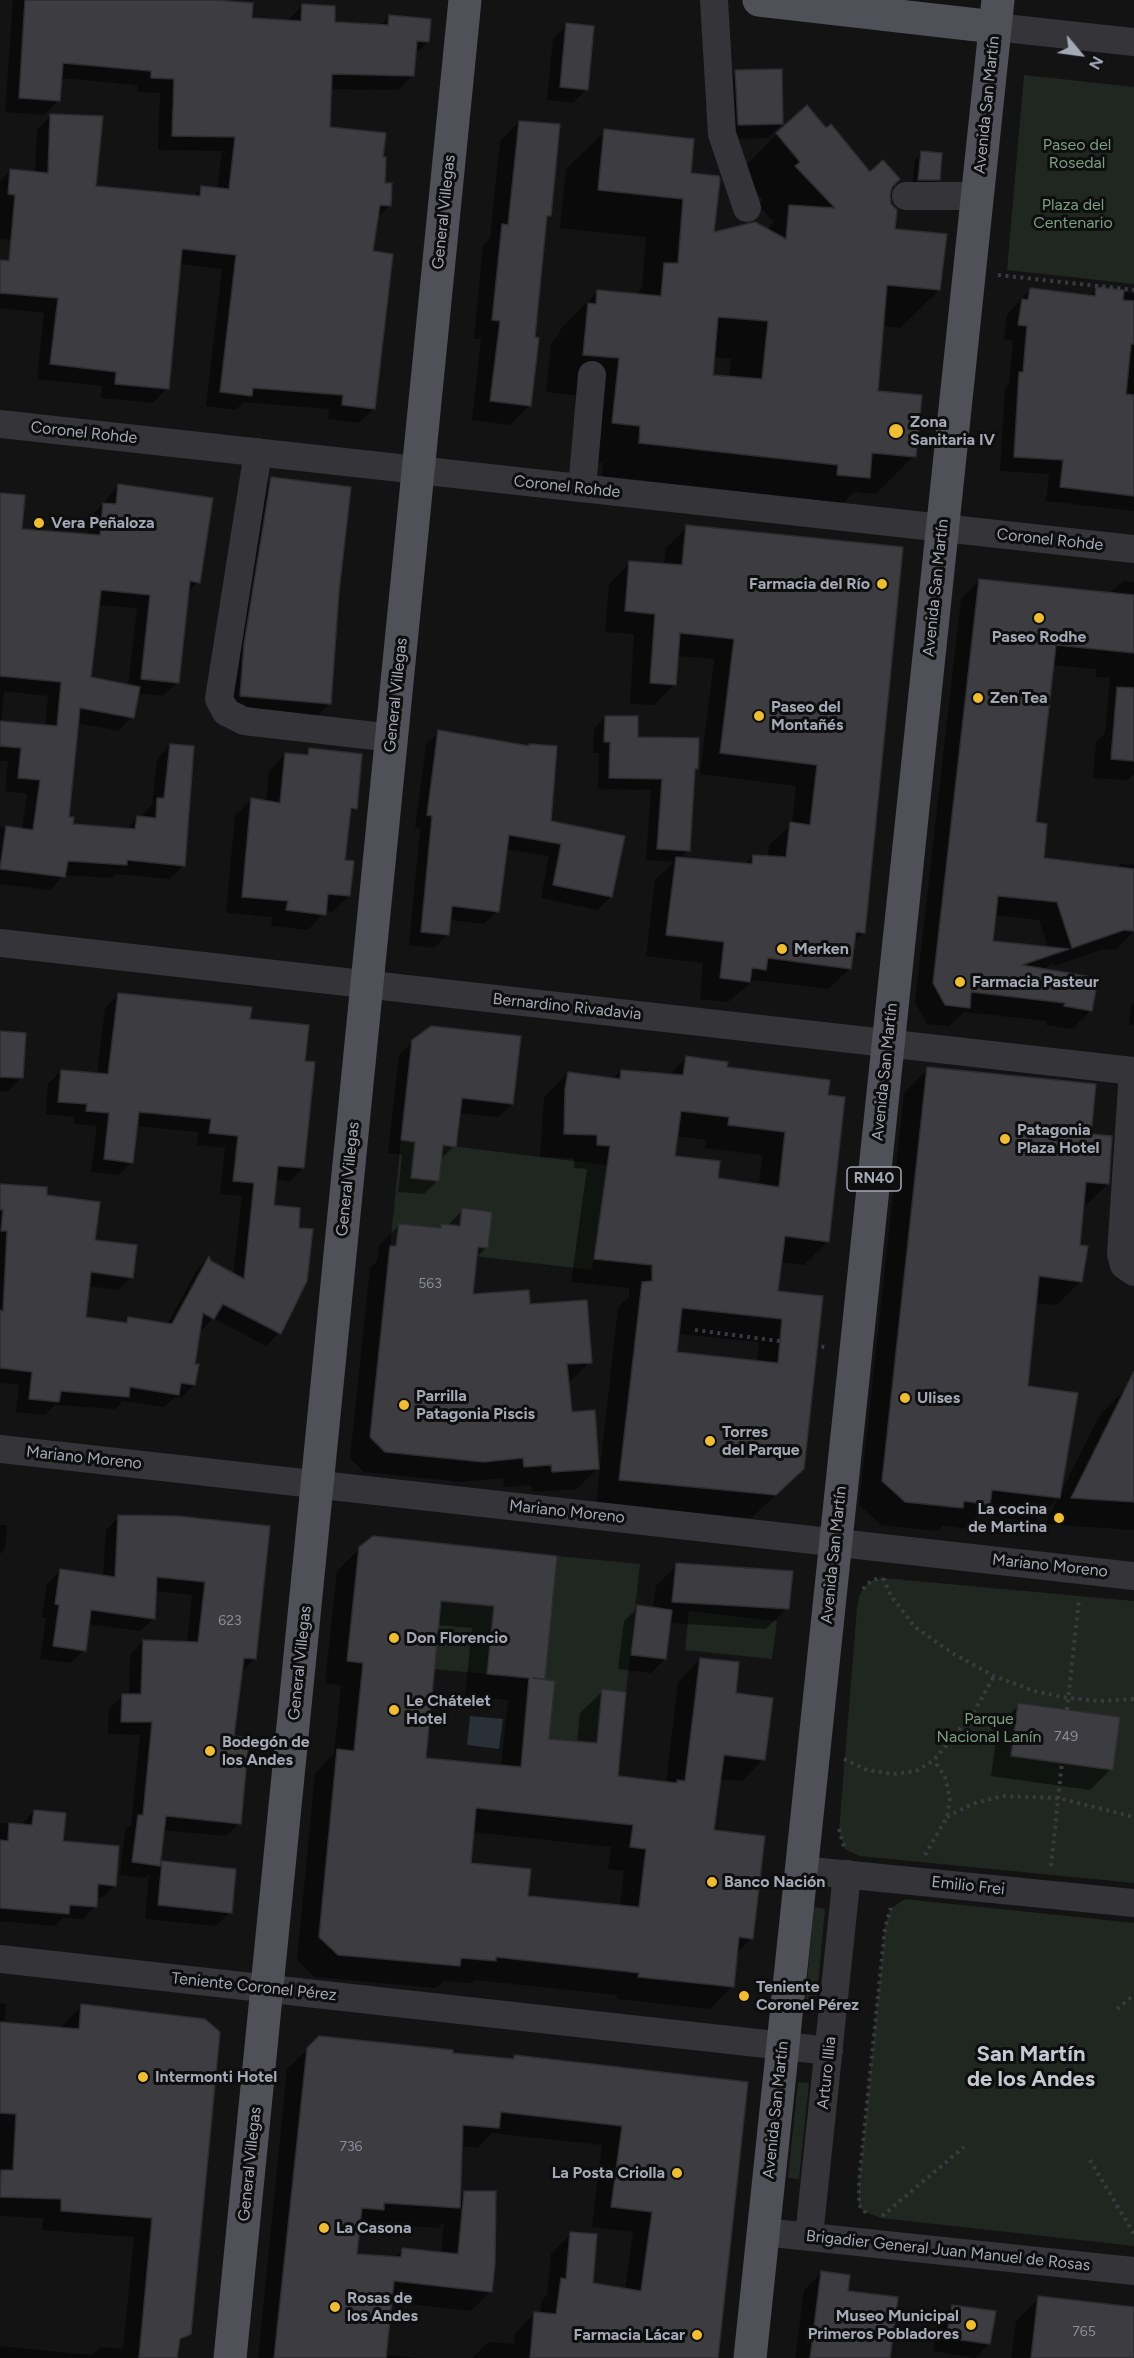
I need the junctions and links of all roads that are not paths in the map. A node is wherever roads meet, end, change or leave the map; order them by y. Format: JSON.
{"nodes":[{"id":1,"x":465,"y":0,"type":"edge"},
{"id":2,"x":714,"y":0,"type":"edge"},
{"id":3,"x":759,"y":0,"type":"edge"},
{"id":4,"x":997,"y":14,"type":"edge"},
{"id":5,"x":1134,"y":42,"type":"edge"},
{"id":6,"x":906,"y":196,"type":"dead end"},
{"id":7,"x":978,"y":196,"type":"junction"},
{"id":8,"x":747,"y":208,"type":"dead end"},
{"id":9,"x":592,"y":375,"type":"dead end"},
{"id":10,"x":0,"y":424,"type":"edge"},
{"id":11,"x":258,"y":452,"type":"junction"},
{"id":12,"x":419,"y":470,"type":"junction"},
{"id":13,"x":582,"y":488,"type":"junction"},
{"id":14,"x":943,"y":528,"type":"junction"},
{"id":15,"x":1134,"y":549,"type":"edge"},
{"id":16,"x":392,"y":738,"type":"junction"},
{"id":17,"x":0,"y":943,"type":"edge"},
{"id":18,"x":367,"y":985,"type":"junction"},
{"id":19,"x":888,"y":1043,"type":"junction"},
{"id":20,"x":1134,"y":1071,"type":"edge"},
{"id":21,"x":1134,"y":1272,"type":"edge"},
{"id":22,"x":0,"y":1449,"type":"edge"},
{"id":23,"x":318,"y":1485,"type":"junction"},
{"id":24,"x":835,"y":1542,"type":"junction"},
{"id":25,"x":1134,"y":1576,"type":"edge"},
{"id":26,"x":848,"y":1864,"type":"junction"},
{"id":27,"x":801,"y":1870,"type":"junction"},
{"id":28,"x":1134,"y":1903,"type":"edge"},
{"id":29,"x":0,"y":1959,"type":"edge"},
{"id":30,"x":267,"y":1989,"type":"junction"},
{"id":31,"x":782,"y":2046,"type":"junction"},
{"id":32,"x":829,"y":2051,"type":"junction"},
{"id":33,"x":763,"y":2232,"type":"junction"},
{"id":34,"x":809,"y":2236,"type":"junction"},
{"id":35,"x":1134,"y":2271,"type":"edge"},
{"id":36,"x":230,"y":2358,"type":"edge"},
{"id":37,"x":750,"y":2358,"type":"edge"}],
"edges":[{"from":1,"to":12,"type":"main road","name":"General Villegas"},
{"from":2,"to":8,"type":"street"},
{"from":3,"to":4,"type":"main road"},
{"from":4,"to":5,"type":"street"},
{"from":4,"to":7,"type":"main road","name":"Avenida San Martín","number":"RN40"},
{"from":6,"to":7,"type":"street"},
{"from":7,"to":14,"type":"main road","name":"Avenida San Martín","number":"RN40"},
{"from":9,"to":13,"type":"street"},
{"from":10,"to":11,"type":"street","name":"Coronel Rohde"},
{"from":11,"to":12,"type":"street","name":"Coronel Rohde"},
{"from":11,"to":16,"type":"street"},
{"from":12,"to":13,"type":"street","name":"Coronel Rohde"},
{"from":12,"to":16,"type":"main road","name":"General Villegas"},
{"from":13,"to":14,"type":"street","name":"Coronel Rohde"},
{"from":14,"to":15,"type":"street","name":"Coronel Rohde"},
{"from":14,"to":19,"type":"main road","name":"Avenida San Martín","number":"RN40"},
{"from":16,"to":18,"type":"main road","name":"General Villegas"},
{"from":17,"to":18,"type":"street","name":"Bernardino Rivadavia"},
{"from":18,"to":19,"type":"street","name":"Bernardino Rivadavia"},
{"from":18,"to":23,"type":"main road","name":"General Villegas"},
{"from":19,"to":20,"type":"street","name":"Bernardino Rivadavia"},
{"from":19,"to":24,"type":"main road","name":"Avenida San Martín","number":"RN40"},
{"from":20,"to":21,"type":"street"},
{"from":22,"to":23,"type":"street","name":"Mariano Moreno"},
{"from":23,"to":24,"type":"street","name":"Mariano Moreno"},
{"from":23,"to":30,"type":"main road","name":"General Villegas"},
{"from":24,"to":25,"type":"street","name":"Mariano Moreno"},
{"from":24,"to":27,"type":"main road","name":"Avenida San Martín","number":"RN40"},
{"from":26,"to":27,"type":"street","name":"Emilio Frei"},
{"from":26,"to":28,"type":"street","name":"Emilio Frei"},
{"from":26,"to":32,"type":"street","name":"Arturo Illia"},
{"from":27,"to":31,"type":"main road","name":"Avenida San Martín","number":"RN40"},
{"from":29,"to":30,"type":"street","name":"Teniente Coronel Pérez"},
{"from":30,"to":31,"type":"street","name":"Teniente Coronel Pérez"},
{"from":30,"to":36,"type":"main road","name":"General Villegas"},
{"from":31,"to":32,"type":"street","name":"Teniente Coronel Pérez"},
{"from":31,"to":33,"type":"main road","name":"Avenida San Martín","number":"RN40"},
{"from":32,"to":34,"type":"street","name":"Arturo Illia"},
{"from":33,"to":34,"type":"street","name":"Brigadier General Juan Manuel de Rosas"},
{"from":33,"to":37,"type":"main road","name":"Avenida San Martín","number":"RN40"},
{"from":34,"to":35,"type":"street","name":"Brigadier General Juan Manuel de Rosas"}]}
